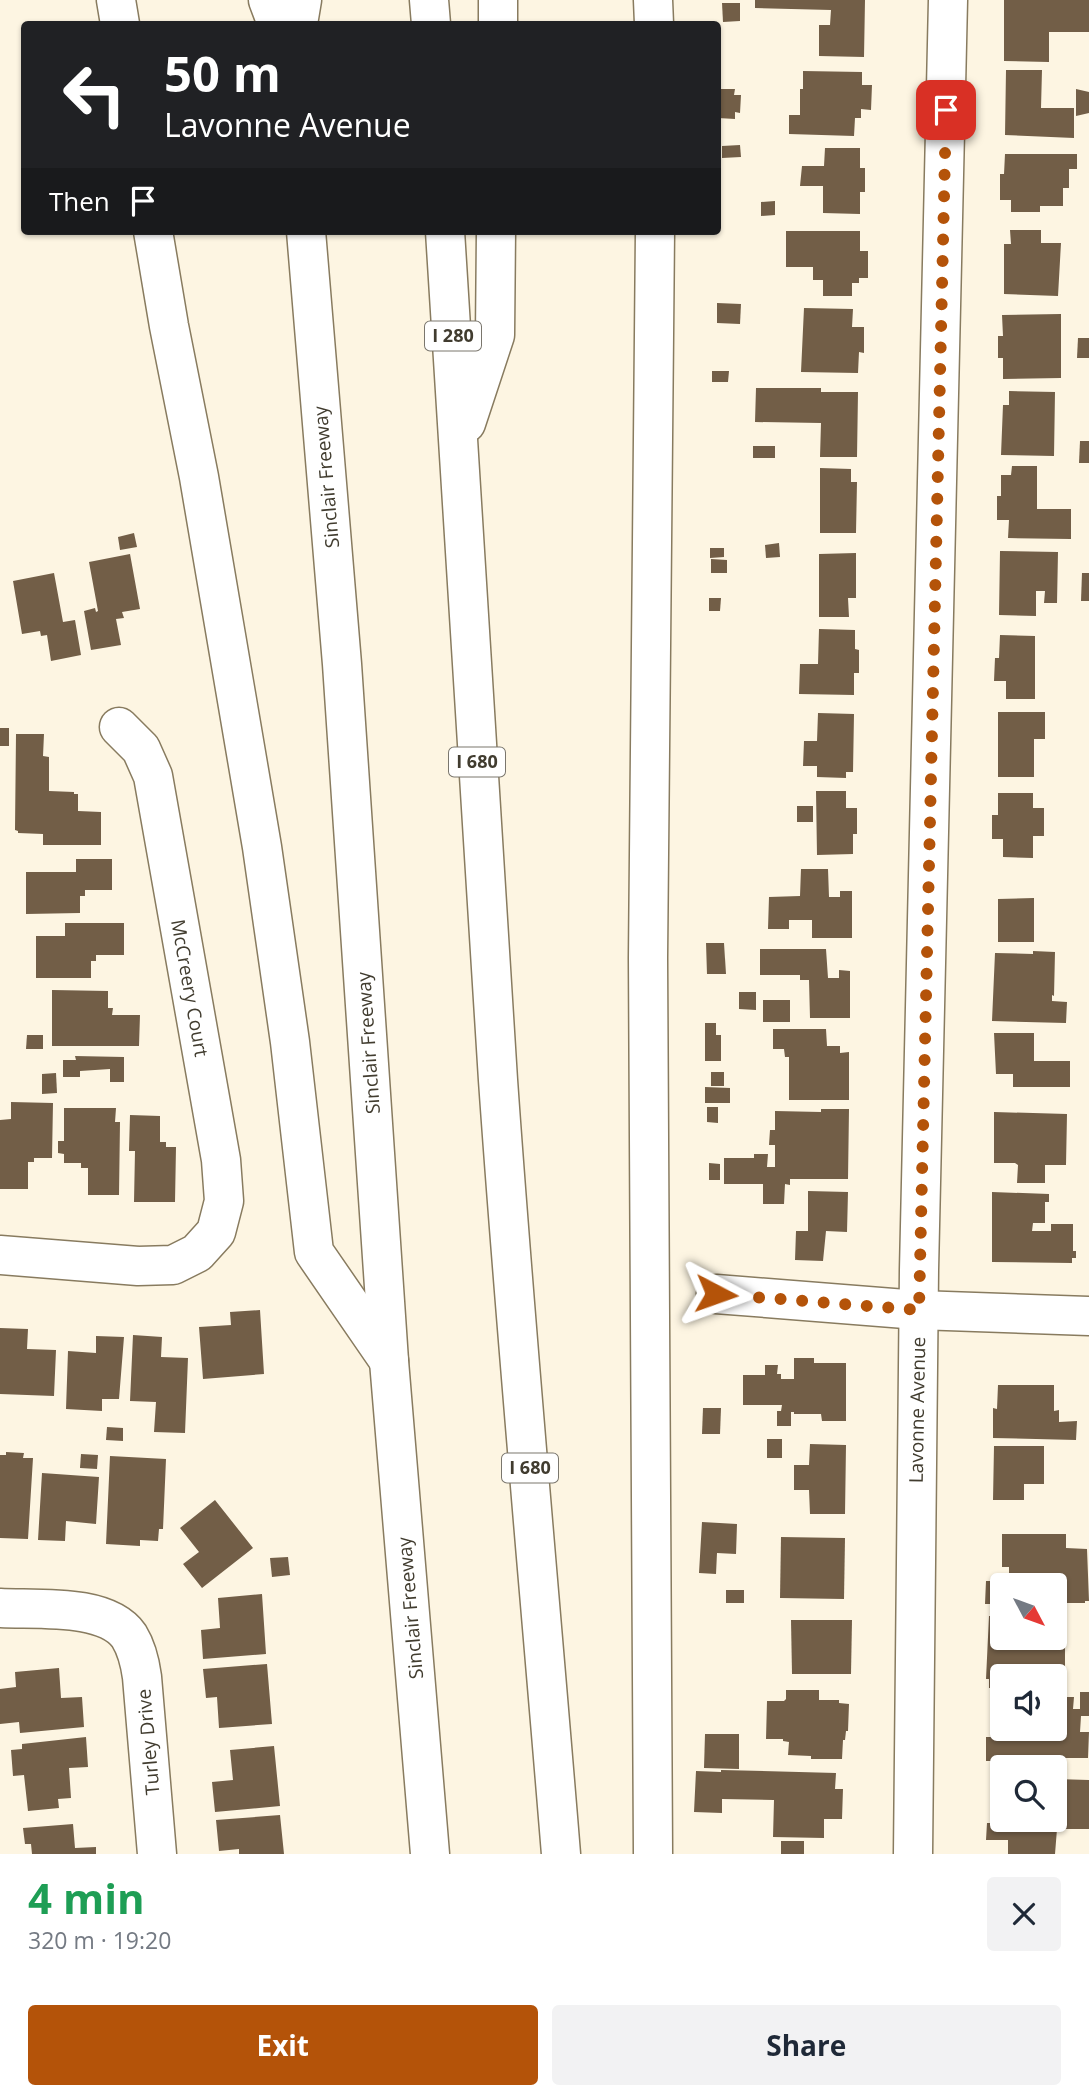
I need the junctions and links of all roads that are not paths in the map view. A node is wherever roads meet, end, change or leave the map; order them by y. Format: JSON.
{"nodes":[{"id":1,"x":116,"y":0,"type":"edge"},
{"id":2,"x":268,"y":0,"type":"edge"},
{"id":3,"x":302,"y":0,"type":"edge"},
{"id":4,"x":429,"y":0,"type":"edge"},
{"id":5,"x":498,"y":0,"type":"edge"},
{"id":6,"x":653,"y":0,"type":"edge"},
{"id":7,"x":948,"y":0,"type":"edge"},
{"id":8,"x":120,"y":21,"type":"edge"},
{"id":9,"x":276,"y":21,"type":"edge"},
{"id":10,"x":298,"y":21,"type":"edge"},
{"id":11,"x":430,"y":21,"type":"edge"},
{"id":12,"x":498,"y":21,"type":"edge"},
{"id":13,"x":654,"y":21,"type":"edge"},
{"id":14,"x":154,"y":235,"type":"edge"},
{"id":15,"x":306,"y":235,"type":"edge"},
{"id":16,"x":445,"y":235,"type":"edge"},
{"id":17,"x":496,"y":235,"type":"edge"},
{"id":18,"x":655,"y":235,"type":"edge"},
{"id":19,"x":460,"y":441,"type":"junction"},
{"id":20,"x":119,"y":727,"type":"dead end"},
{"id":21,"x":0,"y":1255,"type":"edge"},
{"id":22,"x":716,"y":1294,"type":"dead end"},
{"id":23,"x":919,"y":1310,"type":"junction"},
{"id":24,"x":1089,"y":1316,"type":"edge"},
{"id":25,"x":389,"y":1361,"type":"junction"},
{"id":26,"x":0,"y":1608,"type":"edge"},
{"id":27,"x":157,"y":1854,"type":"edge"},
{"id":28,"x":430,"y":1854,"type":"edge"},
{"id":29,"x":561,"y":1854,"type":"edge"},
{"id":30,"x":653,"y":1854,"type":"edge"},
{"id":31,"x":913,"y":1854,"type":"edge"}],
"edges":[{"from":1,"to":8,"type":"main road"},
{"from":2,"to":9,"type":"main road"},
{"from":3,"to":10,"type":"main road"},
{"from":4,"to":11,"type":"main road"},
{"from":5,"to":12,"type":"main road"},
{"from":6,"to":13,"type":"main road"},
{"from":7,"to":23,"type":"main road","name":"Lavonne Avenue"},
{"from":14,"to":25,"type":"main road"},
{"from":15,"to":25,"type":"main road","name":"Sinclair Freeway"},
{"from":16,"to":19,"type":"main road","number":"I 280"},
{"from":17,"to":19,"type":"main road"},
{"from":18,"to":30,"type":"main road"},
{"from":19,"to":29,"type":"main road","number":"I 680"},
{"from":20,"to":21,"type":"main road","name":"McCreery Court"},
{"from":22,"to":23,"type":"main road"},
{"from":23,"to":24,"type":"main road"},
{"from":23,"to":31,"type":"main road","name":"Lavonne Avenue"},
{"from":25,"to":28,"type":"main road","name":"Sinclair Freeway"},
{"from":26,"to":27,"type":"main road","name":"Turley Drive"}]}
